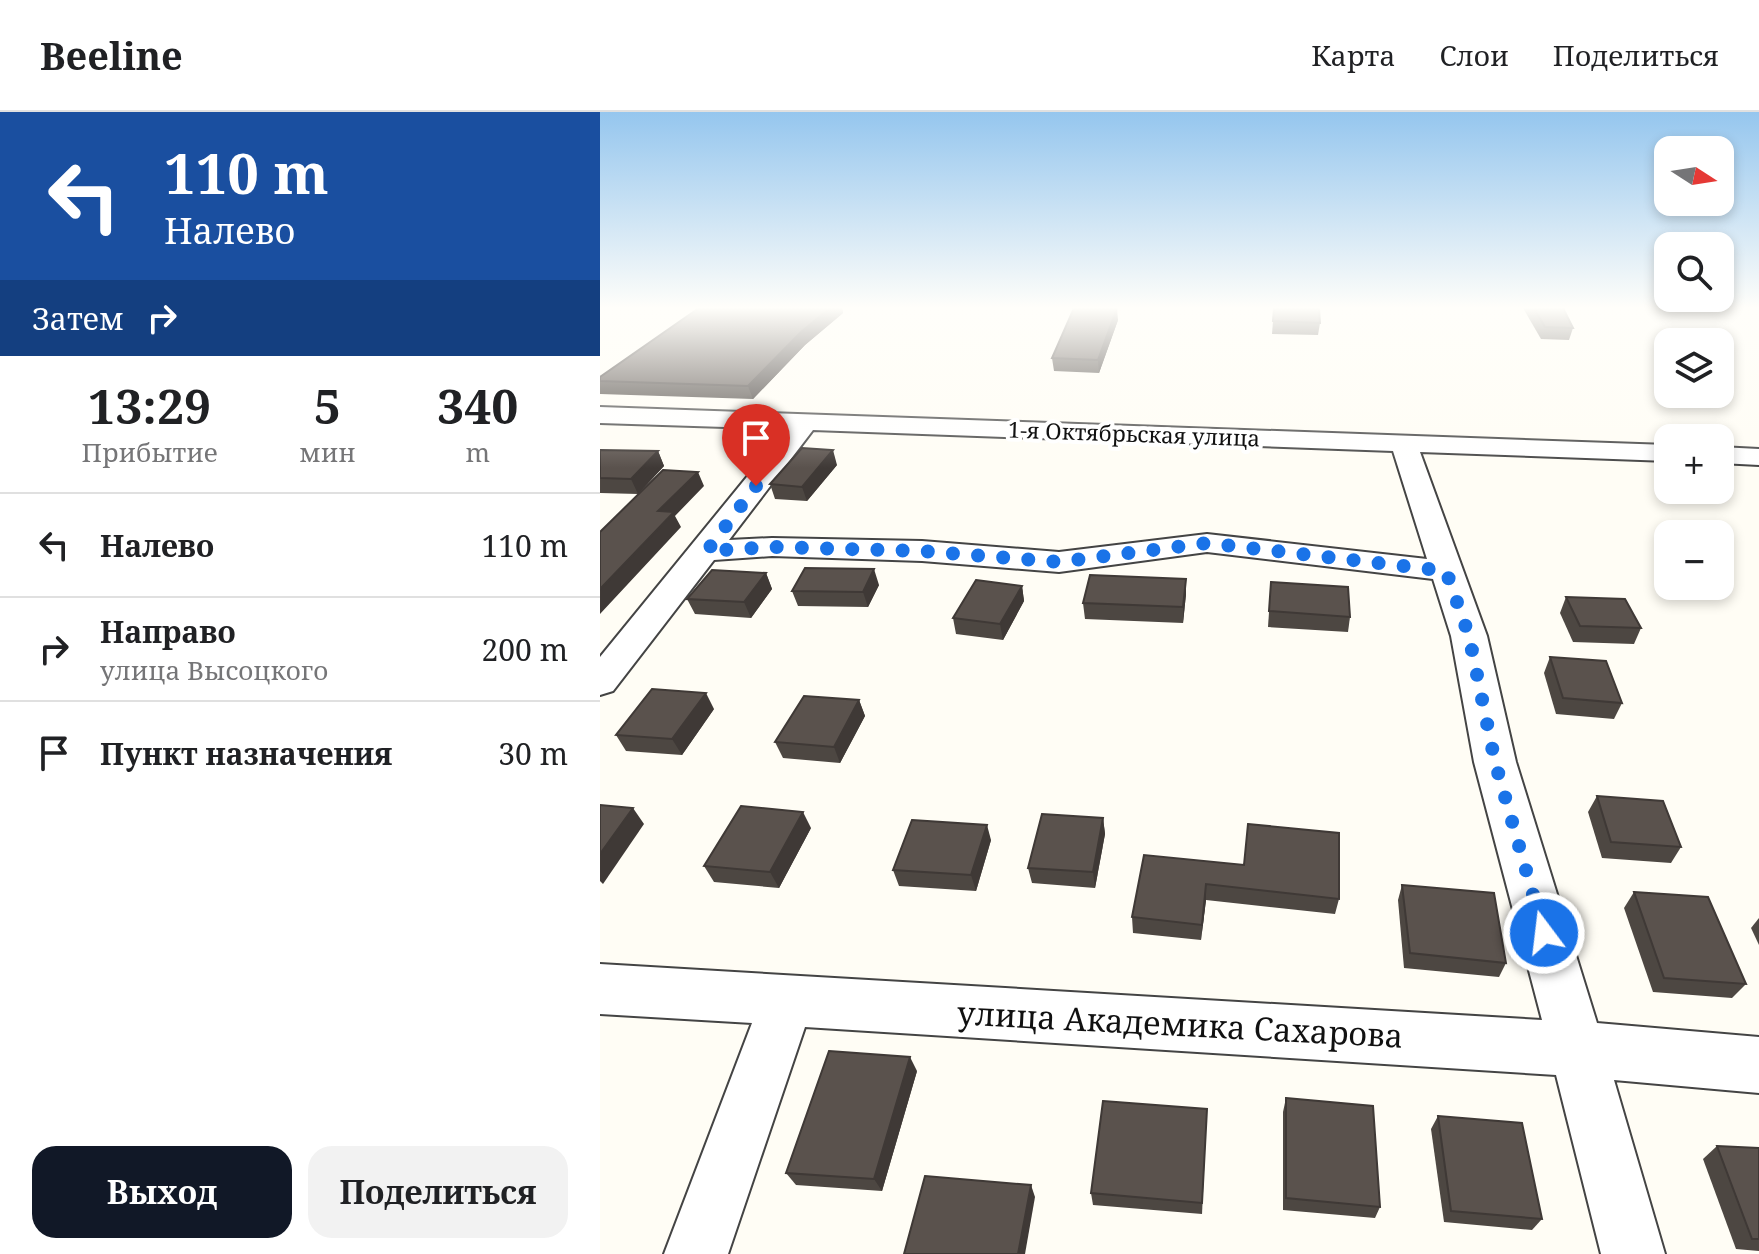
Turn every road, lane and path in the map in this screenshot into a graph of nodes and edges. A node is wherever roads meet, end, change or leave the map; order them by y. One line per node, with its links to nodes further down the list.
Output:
1 (600, 415): 2 (street, 1-я Октябрьская улица)
2 (806, 422): 3 (street, 1-я Октябрьская улица); 7 (street)
3 (1404, 444): 4 (street, 1-я Октябрьская улица); 8 (street)
4 (1654, 453)
5 (1734, 456): 6 (street)
6 (1759, 457)
7 (707, 551): 8 (street); 9 (street)
8 (1446, 571): 12 (street)
9 (600, 682)
10 (600, 989): 11 (street, улица Академика Сахарова)
11 (787, 1001): 12 (street, улица Академика Сахарова); 14 (street)
12 (1575, 1049): 13 (street, улица Академика Сахарова); 15 (street)
13 (1759, 1065)
14 (696, 1254)
15 (1633, 1254)

